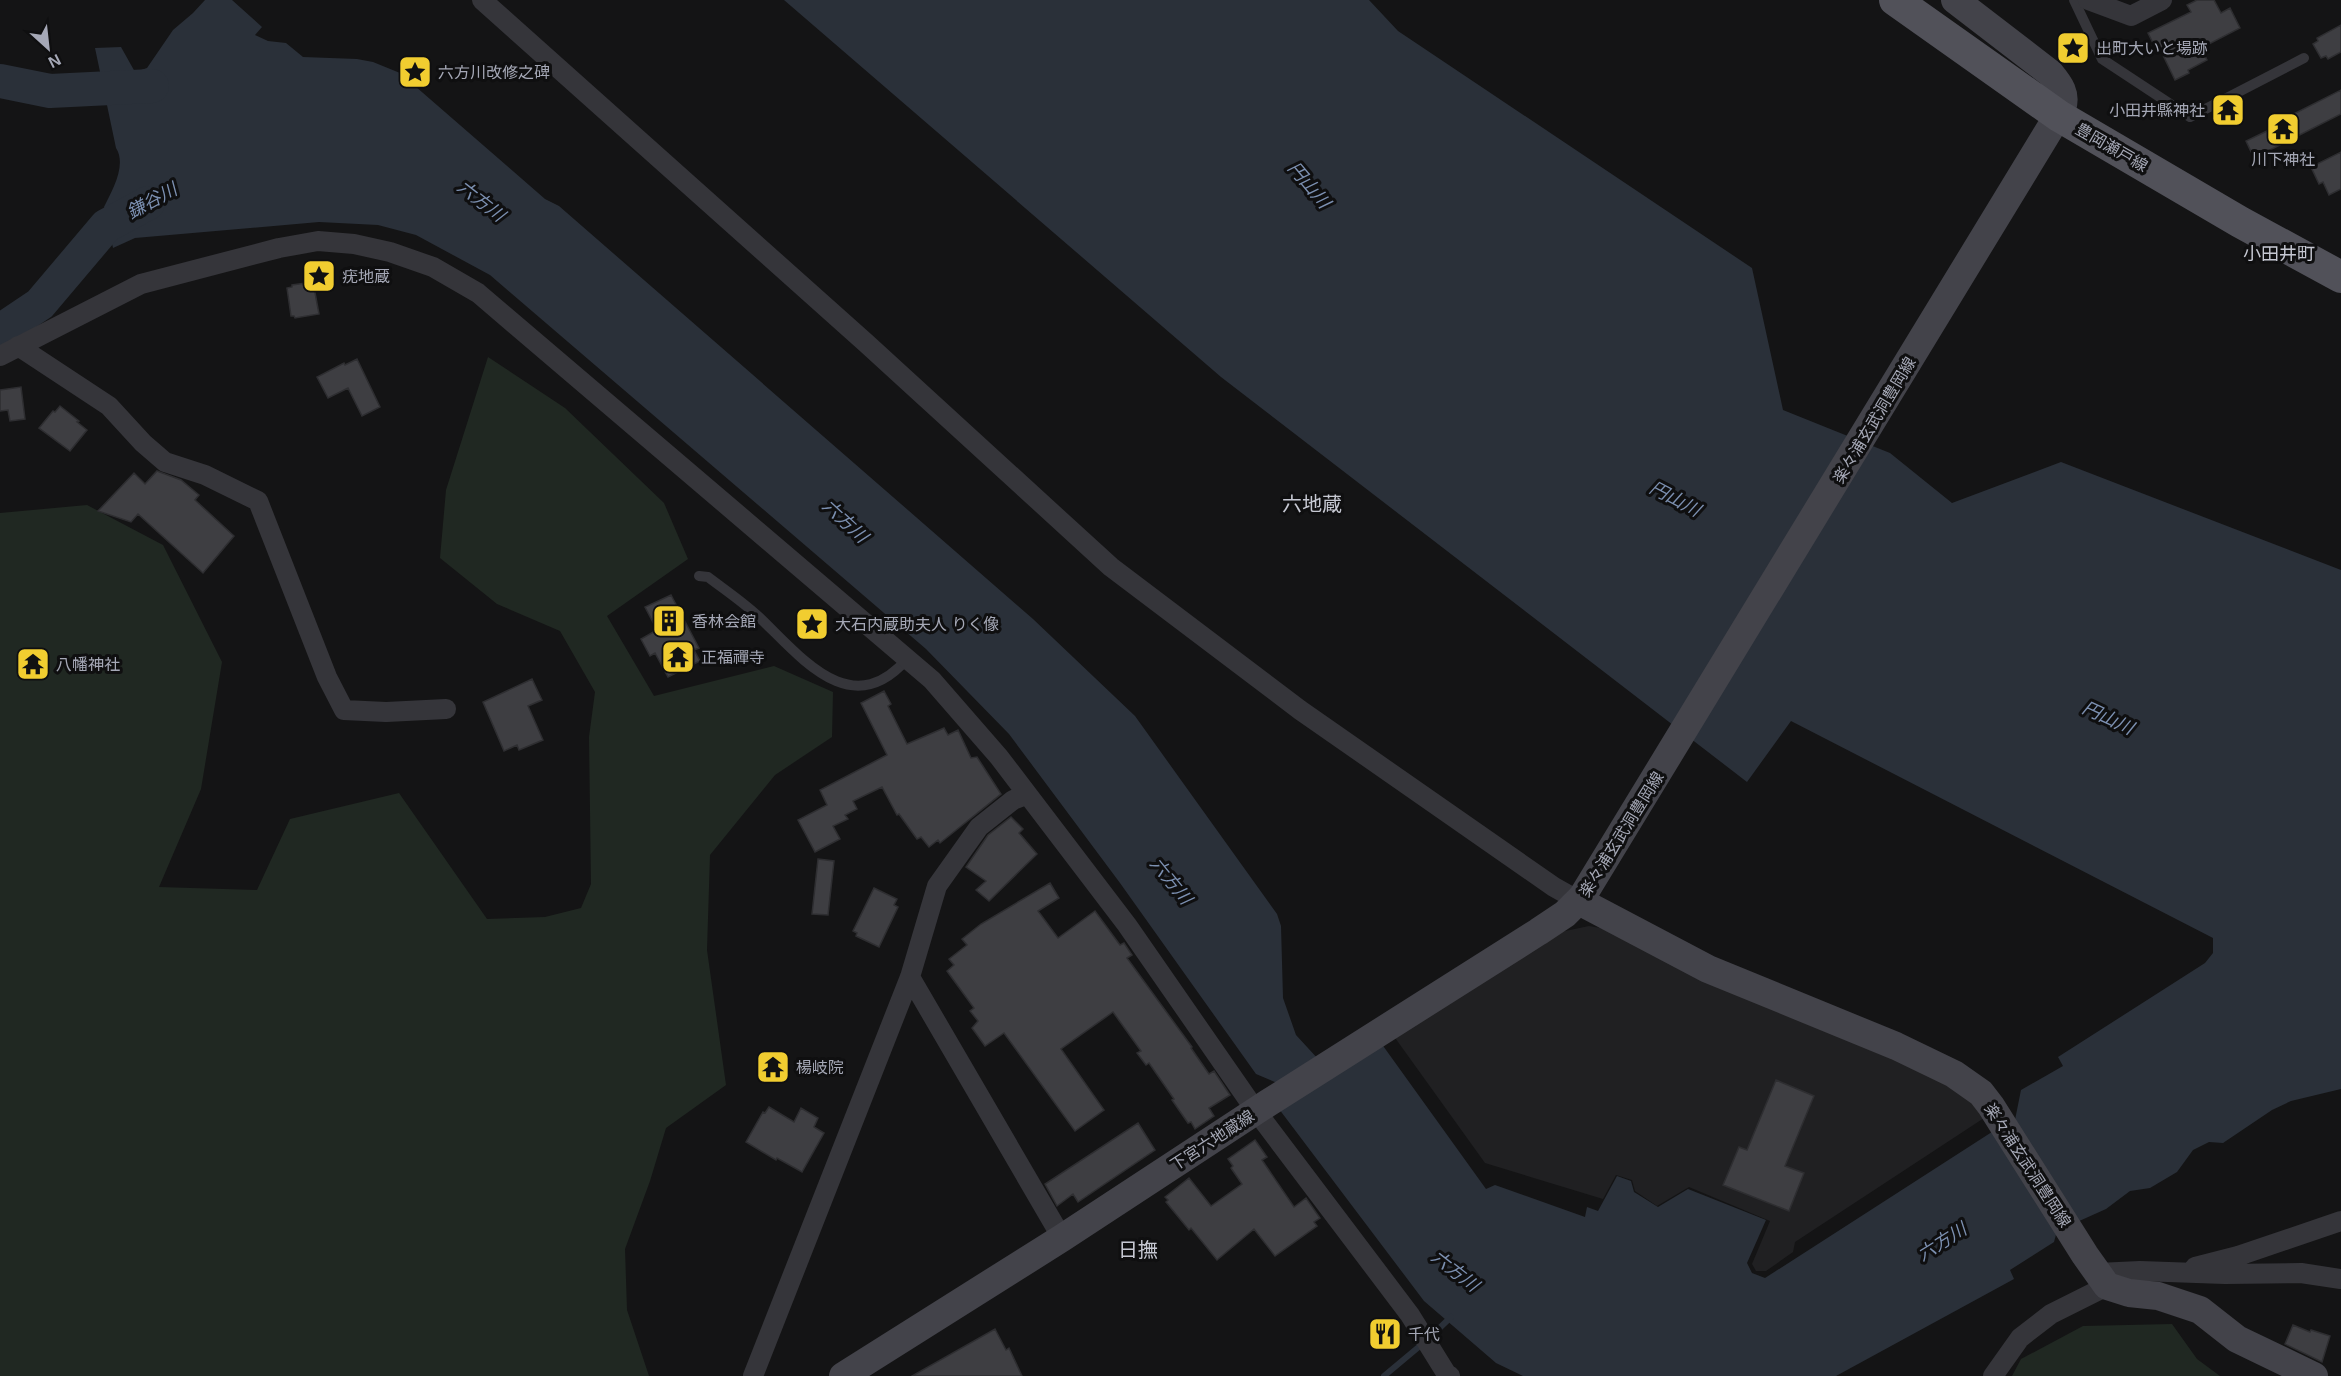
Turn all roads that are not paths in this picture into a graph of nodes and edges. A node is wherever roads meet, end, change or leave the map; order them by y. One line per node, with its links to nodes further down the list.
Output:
1 (482, 0): 16 (street)
2 (1895, 0): 8 (main road, 豊岡瀬戸線)
3 (1955, 0): 8 (main road)
4 (2074, 0): 7 (lane)
5 (2088, 0): 6 (street)
6 (2162, 0)
7 (2304, 58)
8 (2053, 126): 9 (main road, 豊岡瀬戸線); 16 (main road, 楽々浦玄武洞豊岡線)
9 (2341, 277)
10 (18, 346): 11 (street); 13 (street); 14 (street)
11 (0, 356)
12 (699, 576): 13 (lane)
13 (907, 659): 15 (street)
14 (446, 709)
15 (1026, 795): 17 (street); 18 (street)
16 (1585, 892): 18 (main road, 下宮六地蔵線); 23 (main road, 楽々浦玄武洞豊岡線)
17 (910, 977): 20 (street); 24 (street)
18 (1262, 1107): 20 (main road, 下宮六地蔵線); 26 (street)
19 (2341, 1221): 21 (street)
20 (1062, 1239): 25 (main road, 下宮六地蔵線)
21 (2172, 1273): 22 (street); 23 (street)
22 (2341, 1279)
23 (2102, 1280): 27 (street); 28 (main road)
24 (753, 1376)
25 (843, 1376)
26 (1450, 1376)
27 (1993, 1376)
28 (2314, 1376)

